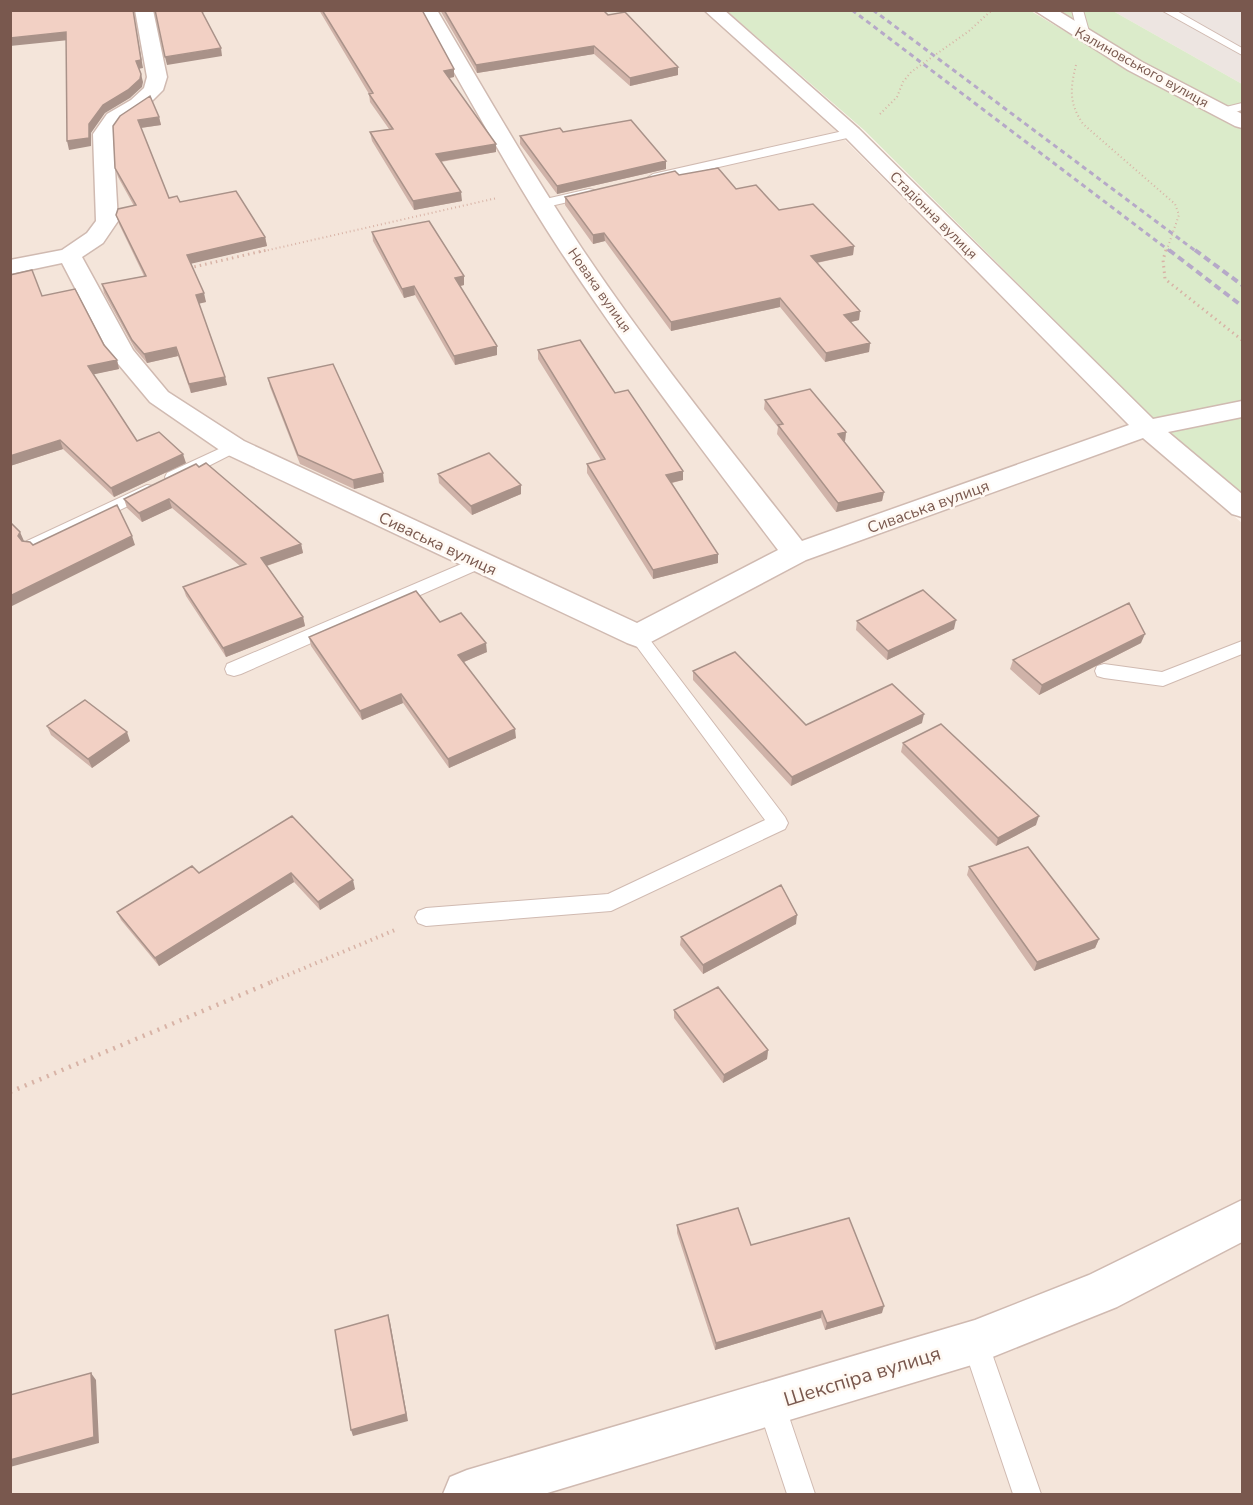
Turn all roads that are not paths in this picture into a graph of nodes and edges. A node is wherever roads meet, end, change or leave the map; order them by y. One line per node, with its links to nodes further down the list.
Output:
1 (144, 10): 16 (street)
2 (428, 10): 15 (street, Новака вулиця)
3 (714, 10): 12 (street, Стадіонна вулиця)
4 (1043, 10): 7 (street, Калиновського вулиця)
5 (1077, 10): 7 (lane)
6 (1166, 10): 8 (lane)
7 (1084, 35): 10 (street, Калиновського вулиця)
8 (1242, 52)
9 (1242, 106): 10 (lane)
10 (1222, 112): 11 (street, Калиновського вулиця)
11 (1242, 122)
12 (852, 133): 13 (lane); 19 (street, Стадіонна вулиця)
13 (645, 180)
14 (599, 190): 15 (lane)
15 (538, 196): 23 (street, Новака вулиця)
16 (69, 255): 17 (street); 20 (street, Сиваська вулиця)
17 (10, 267)
18 (1242, 409): 19 (street, Сиваська вулиця)
19 (1147, 428): 21 (street, Стадіонна вулиця); 23 (street, Сиваська вулиця)
20 (234, 447): 22 (lane); 24 (street, Сиваська вулиця)
21 (1242, 508)
22 (33, 545)
23 (796, 553): 25 (street, Сиваська вулиця)
24 (480, 562): 25 (street, Сиваська вулиця); 27 (lane)
25 (638, 636): 29 (lane)
26 (1242, 647): 28 (lane)
27 (234, 669)
28 (1104, 671)
29 (426, 917)
30 (1242, 1220): 31 (street, Шекспіра вулиця)
31 (975, 1342): 32 (street, Шекспіра вулиця); 35 (lane)
32 (771, 1403): 33 (street, Шекспіра вулиця); 34 (lane)
33 (467, 1494)
34 (801, 1494)
35 (1027, 1494)

